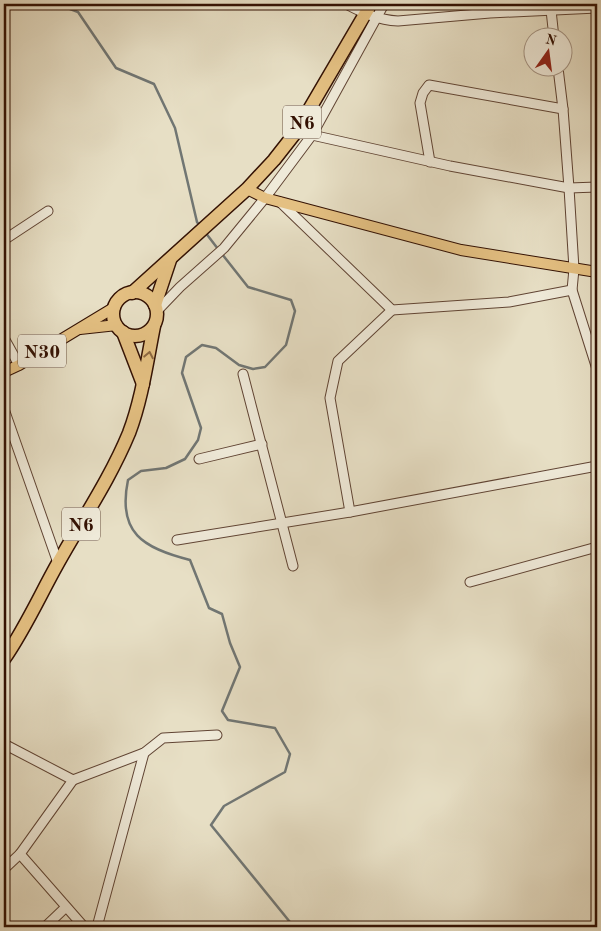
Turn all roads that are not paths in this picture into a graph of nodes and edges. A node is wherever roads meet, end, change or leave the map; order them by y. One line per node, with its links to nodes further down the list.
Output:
1 (346, 4): 5 (street)
2 (384, 4): 5 (street)
3 (597, 8): 4 (street)
4 (551, 10): 5 (street); 6 (street)
5 (371, 12): 9 (street); 13 (highway, N6)
6 (553, 28)
7 (559, 78): 8 (street)
8 (563, 108): 10 (street); 12 (street)
9 (312, 135): 10 (street); 14 (street)
10 (430, 162): 12 (street)
11 (597, 187): 12 (street)
12 (569, 188): 19 (street)
13 (247, 189): 14 (main road); 18 (highway, N6)
14 (265, 198): 15 (main road); 24 (street)
15 (280, 202): 19 (main road); 25 (street)
16 (48, 211): 17 (street)
17 (4, 240)
18 (170, 258): 22 (highway, N6); 24 (highway, N6)
19 (574, 269): 20 (main road); 21 (street)
20 (597, 272)
21 (572, 290): 25 (street); 31 (street)
22 (132, 293): 23 (highway, N6); 24 (highway)
23 (115, 307): 27 (main road, N30); 28 (highway)
24 (156, 308): 26 (highway, N6)
25 (392, 310): 39 (street)
26 (154, 326): 28 (highway); 34 (highway, N6, one-way to 26)
27 (79, 329): 28 (main road, N30); 30 (main road, N30)
28 (120, 329): 34 (highway)
29 (4, 338): 30 (street)
30 (19, 365): 32 (main road, N30)
31 (597, 369)
32 (4, 372)
33 (244, 374): 36 (street)
34 (143, 384): 43 (highway, N6)
35 (4, 409): 43 (street)
36 (262, 444): 37 (street); 40 (street)
37 (199, 459)
38 (597, 466): 39 (street)
39 (350, 512): 40 (street)
40 (282, 522): 41 (street); 44 (street)
41 (177, 540)
42 (597, 547): 45 (street)
43 (58, 563): 46 (highway, N6)
44 (293, 566)
45 (470, 582)
46 (4, 659)
47 (217, 735): 49 (street)
48 (4, 744): 50 (street)
49 (144, 753): 50 (street); 56 (street)
50 (73, 780): 51 (street)
51 (20, 854): 52 (street); 53 (street)
52 (4, 869)
53 (66, 907): 54 (street); 55 (street)
54 (45, 927)
55 (84, 927)
56 (97, 927)

